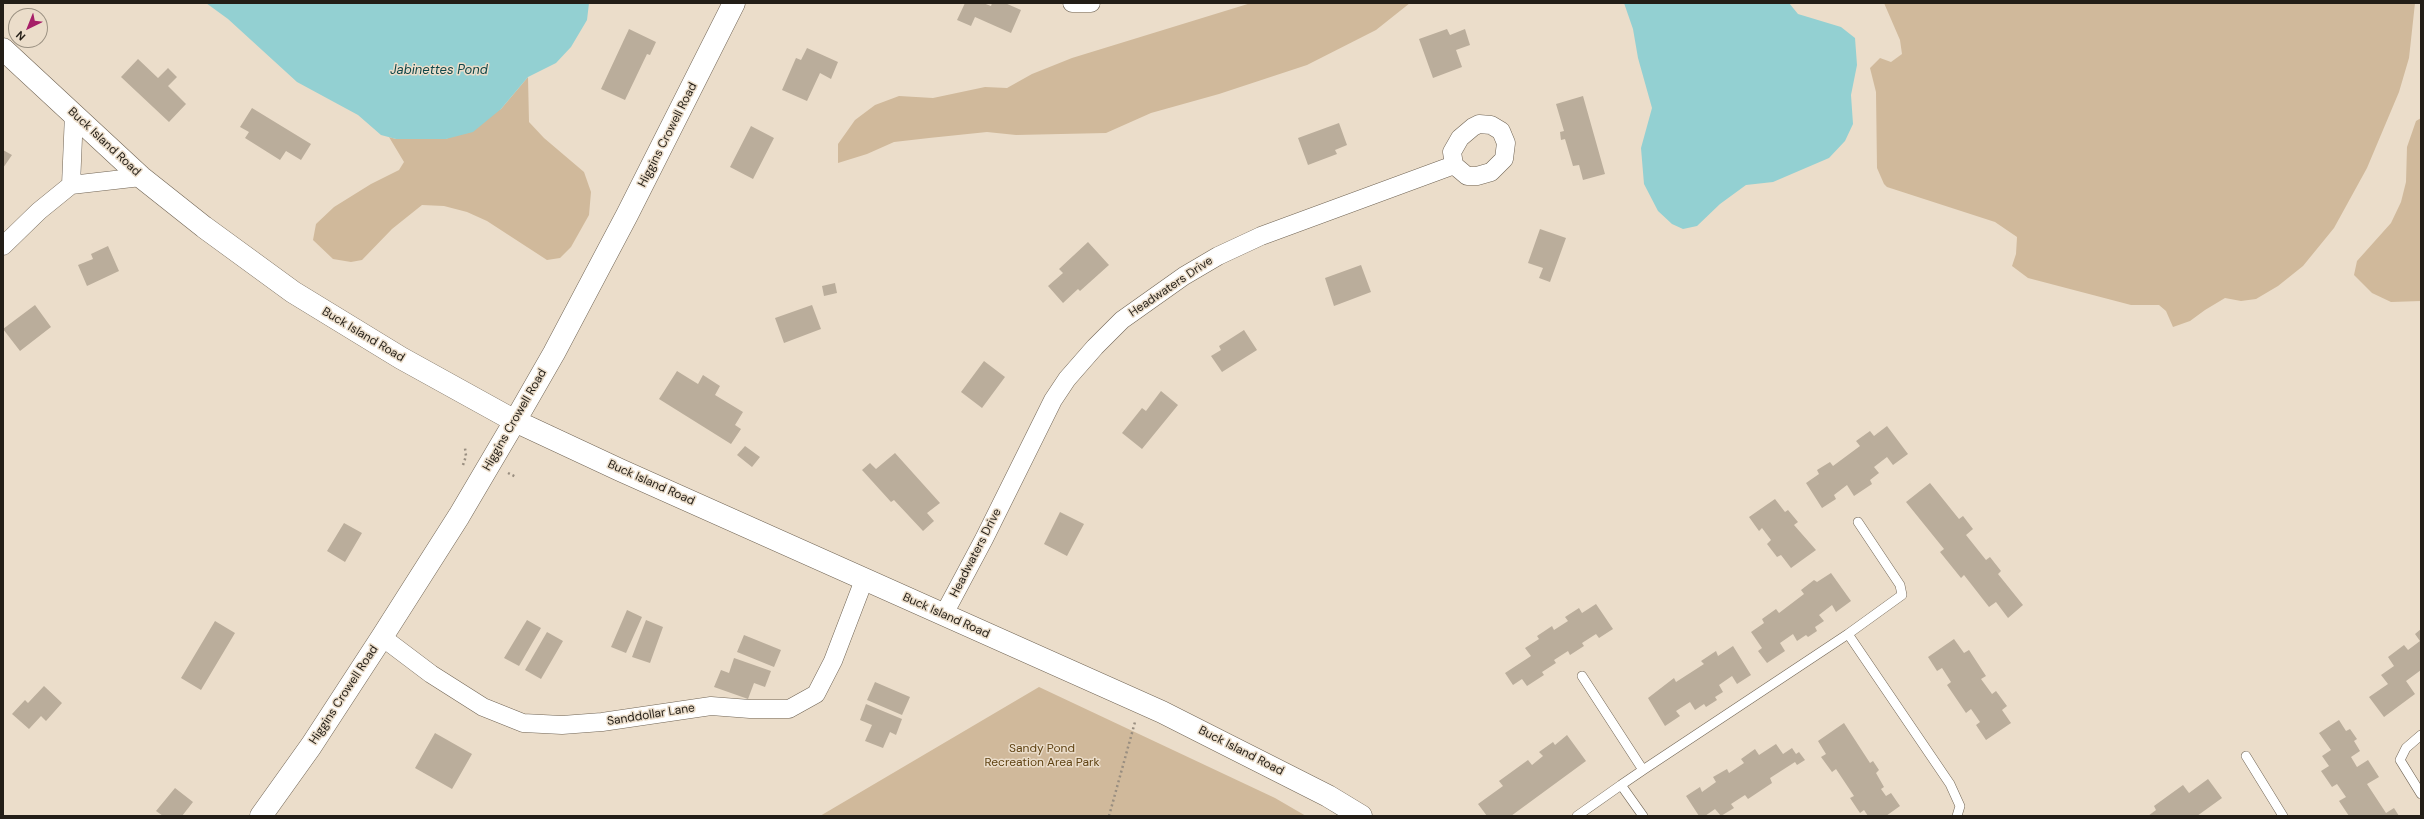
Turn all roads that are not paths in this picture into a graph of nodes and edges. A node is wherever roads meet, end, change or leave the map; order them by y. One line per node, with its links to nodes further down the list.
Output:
1 (734, 3): 10 (main road, Higgins Crowell Road)
2 (1072, 3): 3 (street)
3 (1091, 3)
4 (3, 49): 5 (main road, Buck Island Road)
5 (74, 114): 7 (main road, Buck Island Road); 8 (street)
6 (1454, 165): 13 (street, Headwaters Drive)
7 (141, 177): 8 (street); 10 (main road, Buck Island Road)
8 (71, 185): 9 (street)
9 (3, 246)
10 (515, 421): 12 (main road, Buck Island Road); 15 (main road, Higgins Crowell Road)
11 (1858, 522): 14 (lane)
12 (864, 580): 13 (main road, Buck Island Road); 15 (street, Sanddollar Lane)
13 (944, 614): 23 (main road, Buck Island Road)
14 (1848, 634): 19 (lane); 26 (lane)
15 (382, 637): 22 (main road, Higgins Crowell Road)
16 (1582, 676): 19 (lane)
17 (2421, 735): 21 (lane)
18 (2246, 756): 27 (lane)
19 (1643, 770): 20 (lane)
20 (1621, 784): 24 (lane); 25 (lane)
21 (2421, 794)
22 (261, 816)
23 (1361, 816)
24 (1577, 816)
25 (1643, 816)
26 (1957, 816)
27 (2284, 816)

